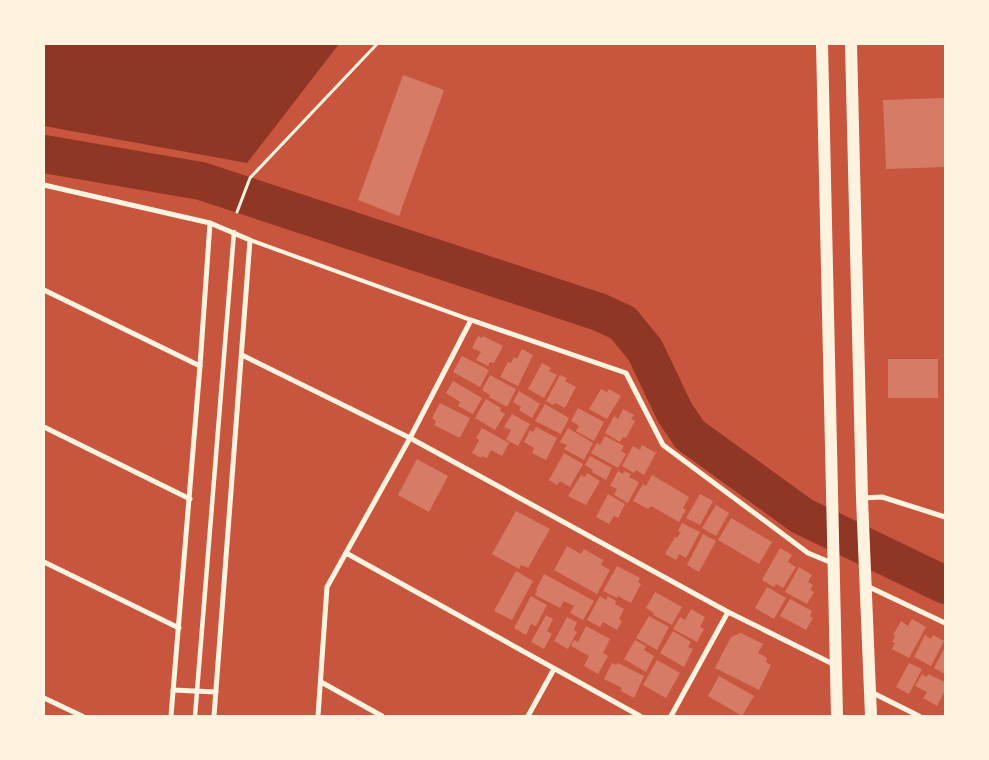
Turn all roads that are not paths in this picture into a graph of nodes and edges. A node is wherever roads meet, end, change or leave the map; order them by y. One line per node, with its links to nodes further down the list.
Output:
1 (822, 44): 18 (main road)
2 (851, 44): 13 (main road)
3 (44, 185): 4 (street)
4 (210, 223): 5 (street); 10 (street)
5 (234, 232): 6 (street); 27 (street)
6 (250, 240): 8 (lane); 9 (street)
7 (44, 290): 10 (street)
8 (471, 320): 12 (street); 18 (street)
9 (242, 355): 12 (street); 28 (street)
10 (200, 366): 14 (street)
11 (44, 428): 14 (street)
12 (410, 438): 16 (street); 20 (street)
13 (862, 498): 15 (street); 19 (main road)
14 (190, 499): 22 (street)
15 (945, 517)
16 (346, 553): 24 (street); 25 (street)
17 (44, 562): 22 (street)
18 (833, 564): 23 (main road)
19 (866, 586): 21 (street); 29 (main road)
20 (728, 612): 23 (street); 39 (street)
21 (945, 623)
22 (179, 628): 26 (street)
23 (836, 666): 40 (main road)
24 (554, 669): 37 (street); 38 (street)
25 (321, 682): 35 (street); 36 (street)
26 (173, 690): 27 (street); 32 (street)
27 (198, 692): 28 (street); 33 (street)
28 (216, 692): 34 (street)
29 (871, 692): 41 (main road); 42 (street)
30 (44, 698): 31 (street)
31 (82, 716)
32 (171, 716)
33 (195, 716)
34 (214, 716)
35 (318, 716)
36 (382, 716)
37 (528, 716)
38 (640, 716)
39 (671, 716)
40 (837, 716)
41 (871, 716)
42 (919, 716)

